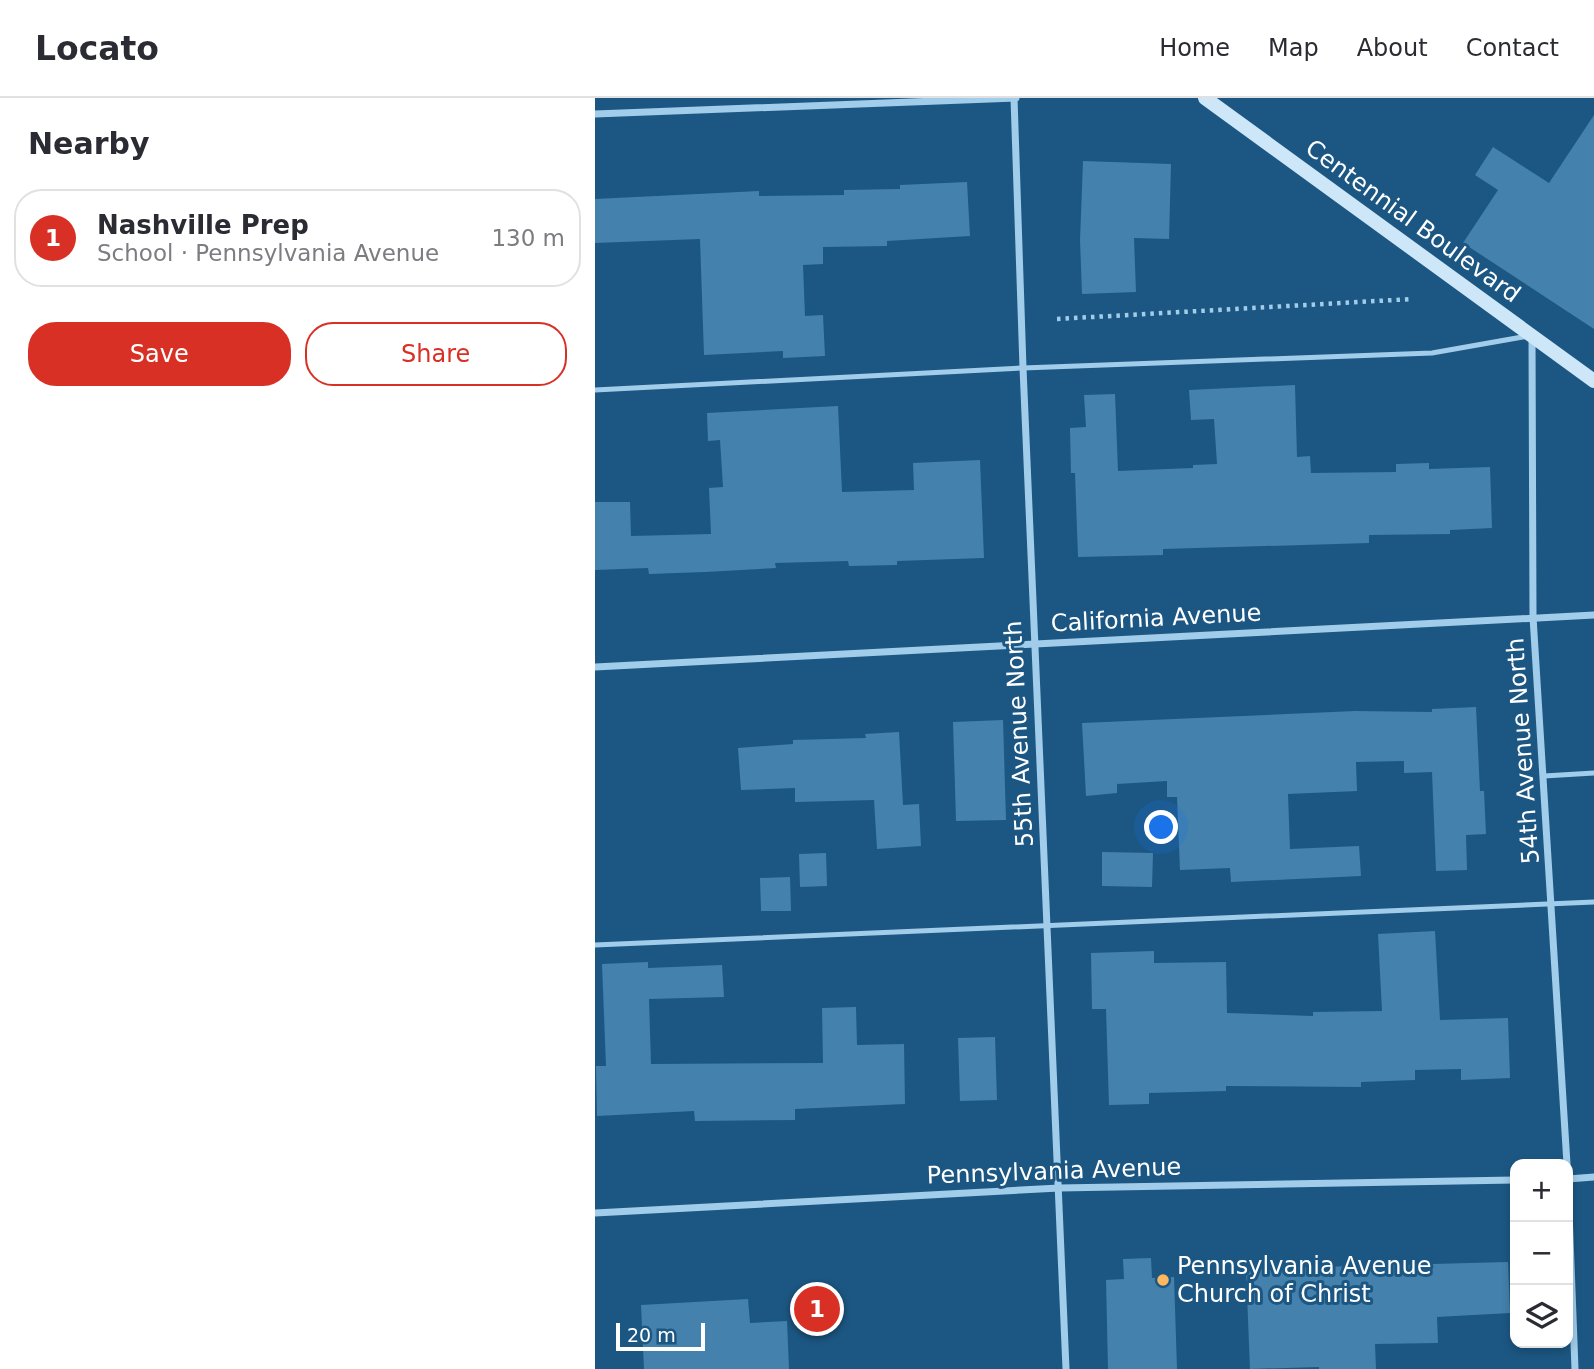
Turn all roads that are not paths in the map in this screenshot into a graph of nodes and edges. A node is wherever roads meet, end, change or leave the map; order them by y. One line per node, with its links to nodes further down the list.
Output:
1 (1015, 98): 3 (street); 5 (street, 55th Avenue North)
2 (1205, 98): 4 (main road, Centennial Boulevard)
3 (595, 114)
4 (1532, 335): 5 (lane); 6 (main road, Centennial Boulevard); 9 (street, 54th Avenue North)
5 (1023, 368): 7 (lane); 10 (street, 55th Avenue North)
6 (1594, 381)
7 (595, 390)
8 (1594, 615): 9 (street, California Avenue)
9 (1533, 617): 10 (street, California Avenue); 13 (street, 54th Avenue North)
10 (1035, 644): 11 (street, California Avenue); 16 (street, 55th Avenue North)
11 (595, 667)
12 (1594, 773): 13 (lane)
13 (1544, 776): 15 (street, 54th Avenue North)
14 (1594, 902): 15 (lane)
15 (1552, 904): 16 (lane); 18 (street, 54th Avenue North)
16 (1047, 925): 17 (lane); 22 (street, 55th Avenue North)
17 (595, 944)
18 (1567, 1159)
19 (1594, 1177): 20 (street)
20 (1573, 1178)
21 (1510, 1180): 22 (street, Pennsylvania Avenue)
22 (1059, 1188): 23 (street, Pennsylvania Avenue); 25 (street, 55th Avenue North)
23 (595, 1213)
24 (1569, 1222): 26 (street)
25 (1066, 1369)
26 (1575, 1369)

